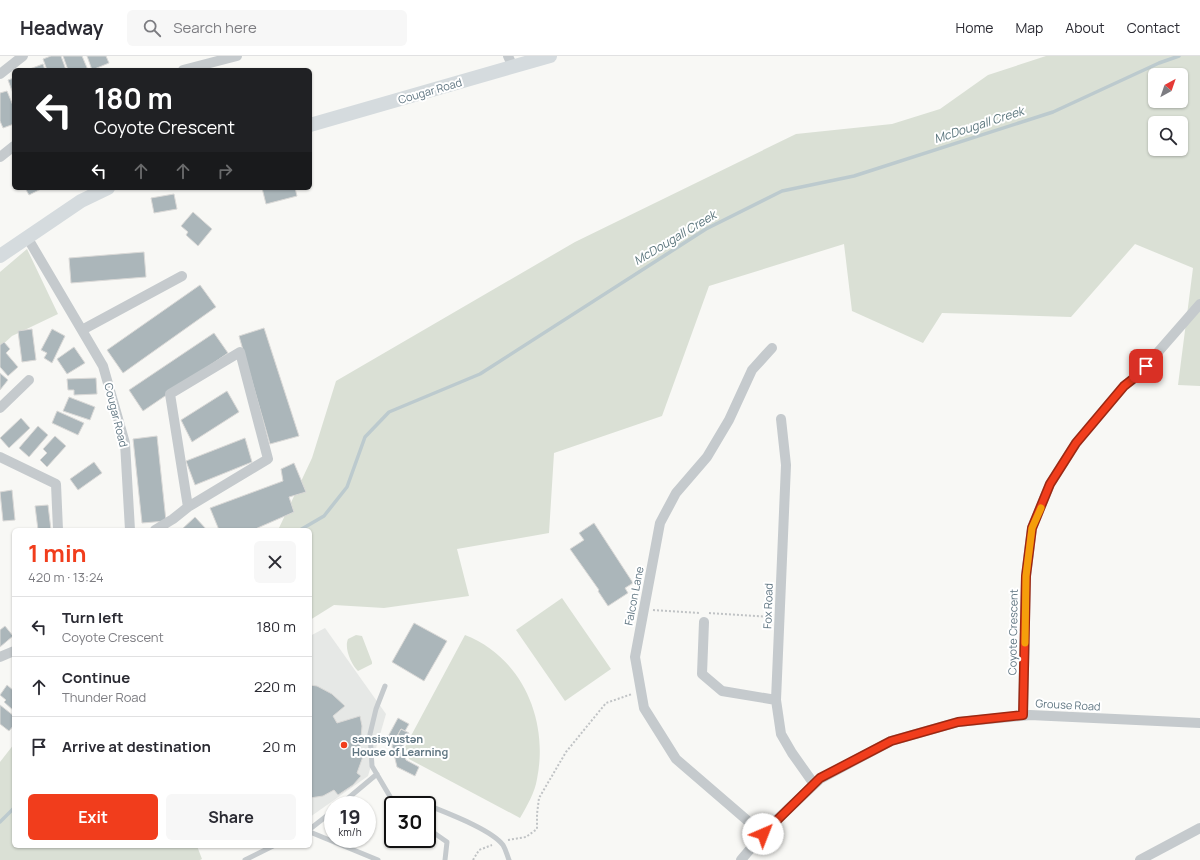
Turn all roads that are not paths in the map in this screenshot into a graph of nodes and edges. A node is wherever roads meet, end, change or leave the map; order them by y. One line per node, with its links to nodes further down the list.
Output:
1 (23, 56): 6 (street)
2 (237, 56): 5 (street)
3 (550, 56): 4 (street, Cougar Road)
4 (511, 61): 7 (street, Cougar Road)
5 (191, 68)
6 (0, 74)
7 (312, 124)
8 (12, 148): 9 (street)
9 (0, 157)
10 (104, 190): 11 (street)
11 (27, 237): 12 (street); 15 (street, Cougar Road)
12 (0, 256)
13 (182, 276): 15 (street)
14 (1200, 304): 30 (street, Coyote Crescent)
15 (82, 330): 23 (street, Cougar Road)
16 (772, 348): 42 (street, Falcon Lane)
17 (29, 380): 18 (street)
18 (0, 408)
19 (782, 419): 29 (street, Fox Road)
20 (0, 457): 22 (street)
21 (188, 507): 21 (street); 24 (street)
22 (58, 528)
23 (130, 528)
24 (158, 528)
25 (704, 616): 29 (street)
26 (12, 652): 27 (street)
27 (0, 657)
28 (385, 686): 32 (lane)
29 (776, 700): 33 (street, Fox Road)
30 (1023, 715): 31 (street, Grouse Road); 33 (street, Grouse Road)
31 (1200, 723)
32 (377, 774): 34 (lane); 35 (lane)
33 (814, 784): 42 (street, Grouse Road)
34 (351, 796)
35 (390, 796)
36 (436, 809): 47 (lane)
37 (324, 818): 38 (lane)
38 (312, 828)
39 (1200, 828): 49 (street)
40 (312, 831): 45 (lane)
41 (436, 834): 46 (lane)
42 (763, 834): 48 (street, Grouse Road)
43 (269, 848): 44 (lane)
44 (245, 860)
45 (378, 860)
46 (445, 860)
47 (508, 860)
48 (741, 860)
49 (1140, 860)

